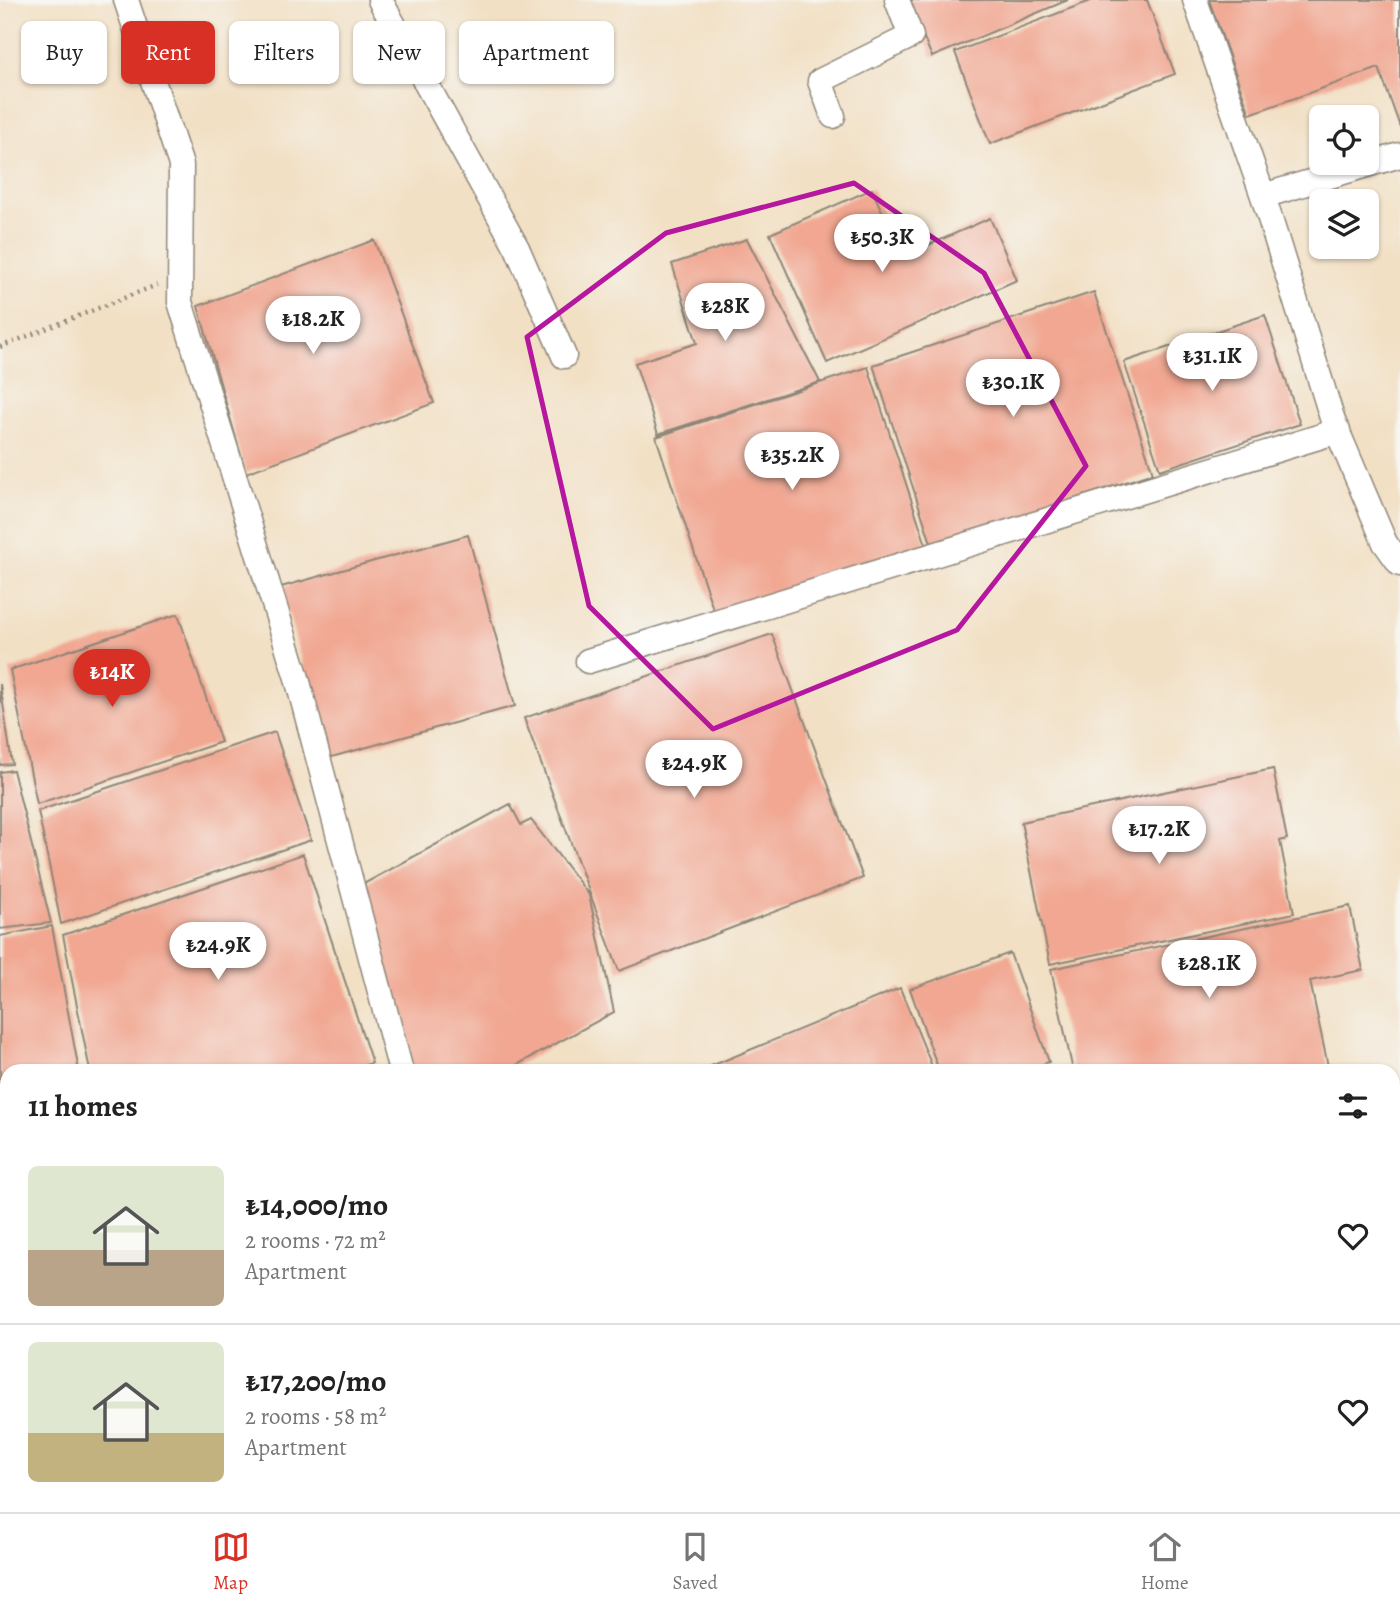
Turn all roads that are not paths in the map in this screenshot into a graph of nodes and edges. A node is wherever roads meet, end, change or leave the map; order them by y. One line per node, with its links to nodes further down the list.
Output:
1 (126, 0): 12 (street)
2 (380, 0): 8 (street)
3 (897, 0): 5 (street)
4 (1195, 0): 7 (street)
5 (833, 116)
6 (1400, 155): 7 (street)
7 (1263, 196): 9 (street)
8 (564, 356)
9 (1338, 431): 10 (street); 11 (street)
10 (1400, 564)
11 (588, 661)
12 (399, 1064)

